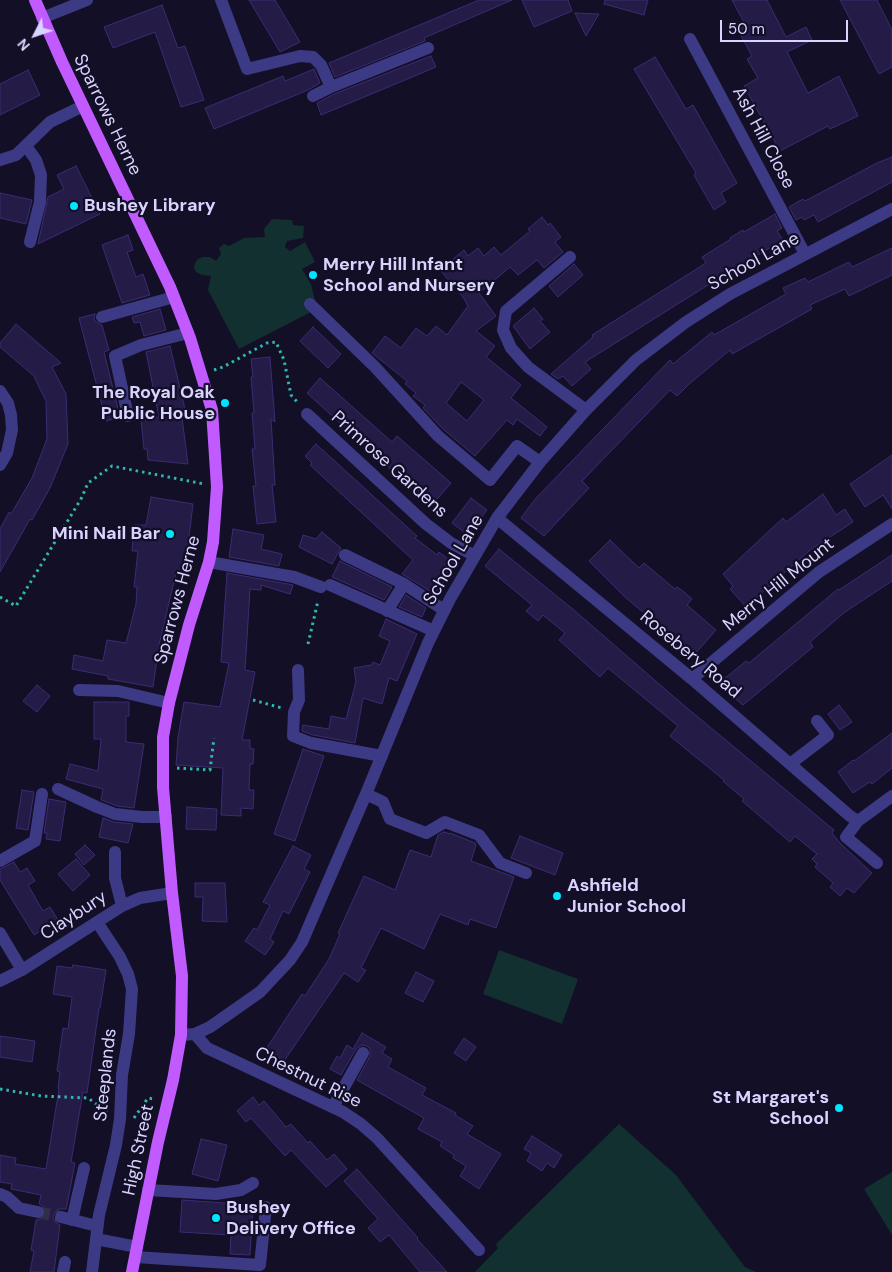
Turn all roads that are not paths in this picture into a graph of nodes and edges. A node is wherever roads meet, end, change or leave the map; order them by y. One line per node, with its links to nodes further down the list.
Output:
1 (35, 0): 4 (main road, Sparrows Herne)
2 (87, 0): 4 (street)
3 (221, 0): 7 (street)
4 (42, 18): 9 (main road, Sparrows Herne)
5 (690, 39): 14 (street, Ash Hill Close)
6 (428, 48): 7 (street)
7 (333, 86): 8 (street)
8 (313, 96)
9 (83, 106): 10 (street); 16 (main road, Sparrows Herne)
10 (26, 146): 11 (street); 13 (street)
11 (0, 160)
12 (892, 209): 14 (street, School Lane)
13 (30, 242)
14 (805, 254): 21 (street, School Lane)
15 (570, 256): 21 (street)
16 (174, 297): 18 (street); 19 (main road, Sparrows Herne)
17 (310, 304): 24 (street)
18 (102, 317)
19 (188, 333): 23 (street); 30 (main road, Sparrows Herne)
20 (0, 391): 25 (street)
21 (586, 410): 24 (street, School Lane)
22 (307, 414): 29 (street, Primrose Gardens)
23 (128, 416)
24 (540, 462): 26 (street, School Lane)
25 (0, 464)
26 (497, 518): 29 (street, School Lane); 36 (street, Rosebery Road)
27 (892, 524): 36 (street, Merry Hill Mount)
28 (345, 555): 31 (street)
29 (475, 556): 32 (street, School Lane)
30 (209, 562): 33 (street); 38 (main road, Sparrows Herne)
31 (404, 584): 32 (street); 33 (street)
32 (444, 610): 34 (street, School Lane)
33 (387, 611): 34 (street)
34 (434, 631): 40 (street, School Lane)
35 (298, 670): 40 (street)
36 (692, 679): 41 (street, Rosebery Road)
37 (79, 690): 38 (street)
38 (169, 703): 46 (main road, Sparrows Herne)
39 (817, 721): 41 (street)
40 (382, 756): 44 (street, School Lane)
41 (790, 764): 47 (street, Rosebery Road)
42 (58, 788): 46 (street)
43 (42, 794): 49 (street)
44 (366, 794): 51 (street); 58 (street, School Lane)
45 (892, 796): 47 (street)
46 (166, 817): 52 (main road, Sparrows Herne)
47 (858, 820): 50 (street)
48 (115, 852): 53 (street)
49 (0, 861)
50 (877, 863)
51 (526, 873)
52 (172, 892): 53 (street, Claybury); 59 (main road, Sparrows Herne)
53 (122, 906): 54 (street, Claybury)
54 (97, 922): 56 (street, Claybury); 68 (street, Steeplands)
55 (0, 933): 56 (street)
56 (22, 970): 57 (street, Claybury)
57 (0, 981)
58 (195, 1034): 59 (street, School Lane); 61 (street, Chestnut Rise)
59 (181, 1035): 64 (main road, High Street)
60 (363, 1053): 61 (street)
61 (332, 1107): 70 (street, Chestnut Rise)
62 (84, 1168): 68 (street)
63 (253, 1183): 64 (street)
64 (148, 1190): 71 (main road, High Street)
65 (0, 1194): 67 (street)
66 (266, 1206): 71 (street)
67 (38, 1212)
68 (97, 1226): 69 (street, Steeplands)
69 (96, 1239): 71 (street); 72 (street, Steeplands)
70 (479, 1250)
71 (136, 1252): 73 (main road, High Street)
72 (92, 1272)
73 (132, 1272)

